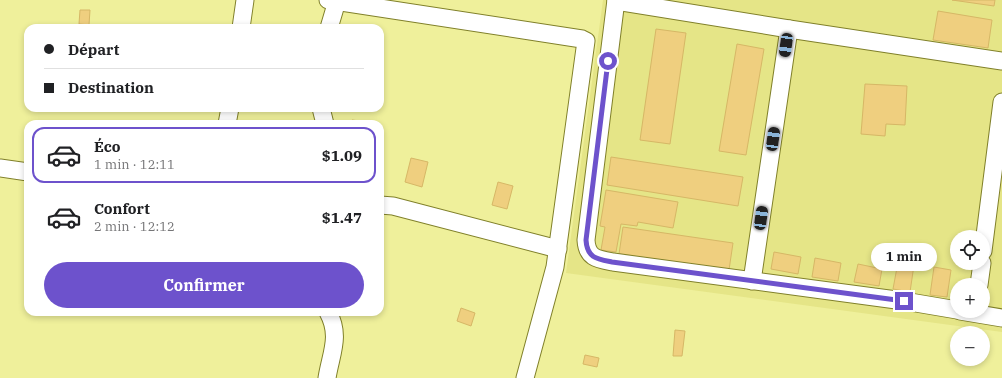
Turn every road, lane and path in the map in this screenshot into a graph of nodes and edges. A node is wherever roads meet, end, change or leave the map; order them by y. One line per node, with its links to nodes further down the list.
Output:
1 (245, 0): 4 (street)
2 (616, 0): 6 (street); 14 (street)
3 (332, 1): 5 (street); 13 (street)
4 (242, 24)
5 (329, 24)
6 (789, 29): 7 (street); 14 (street)
7 (1002, 62)
8 (1002, 102): 12 (street)
9 (0, 168): 10 (street)
10 (24, 171)
11 (384, 205): 13 (street)
12 (986, 230)
13 (558, 249): 20 (street)
14 (752, 281): 15 (street)
15 (950, 309)
16 (330, 316): 19 (street)
17 (990, 316): 18 (street)
18 (1002, 318)
19 (327, 378)
20 (524, 378)

